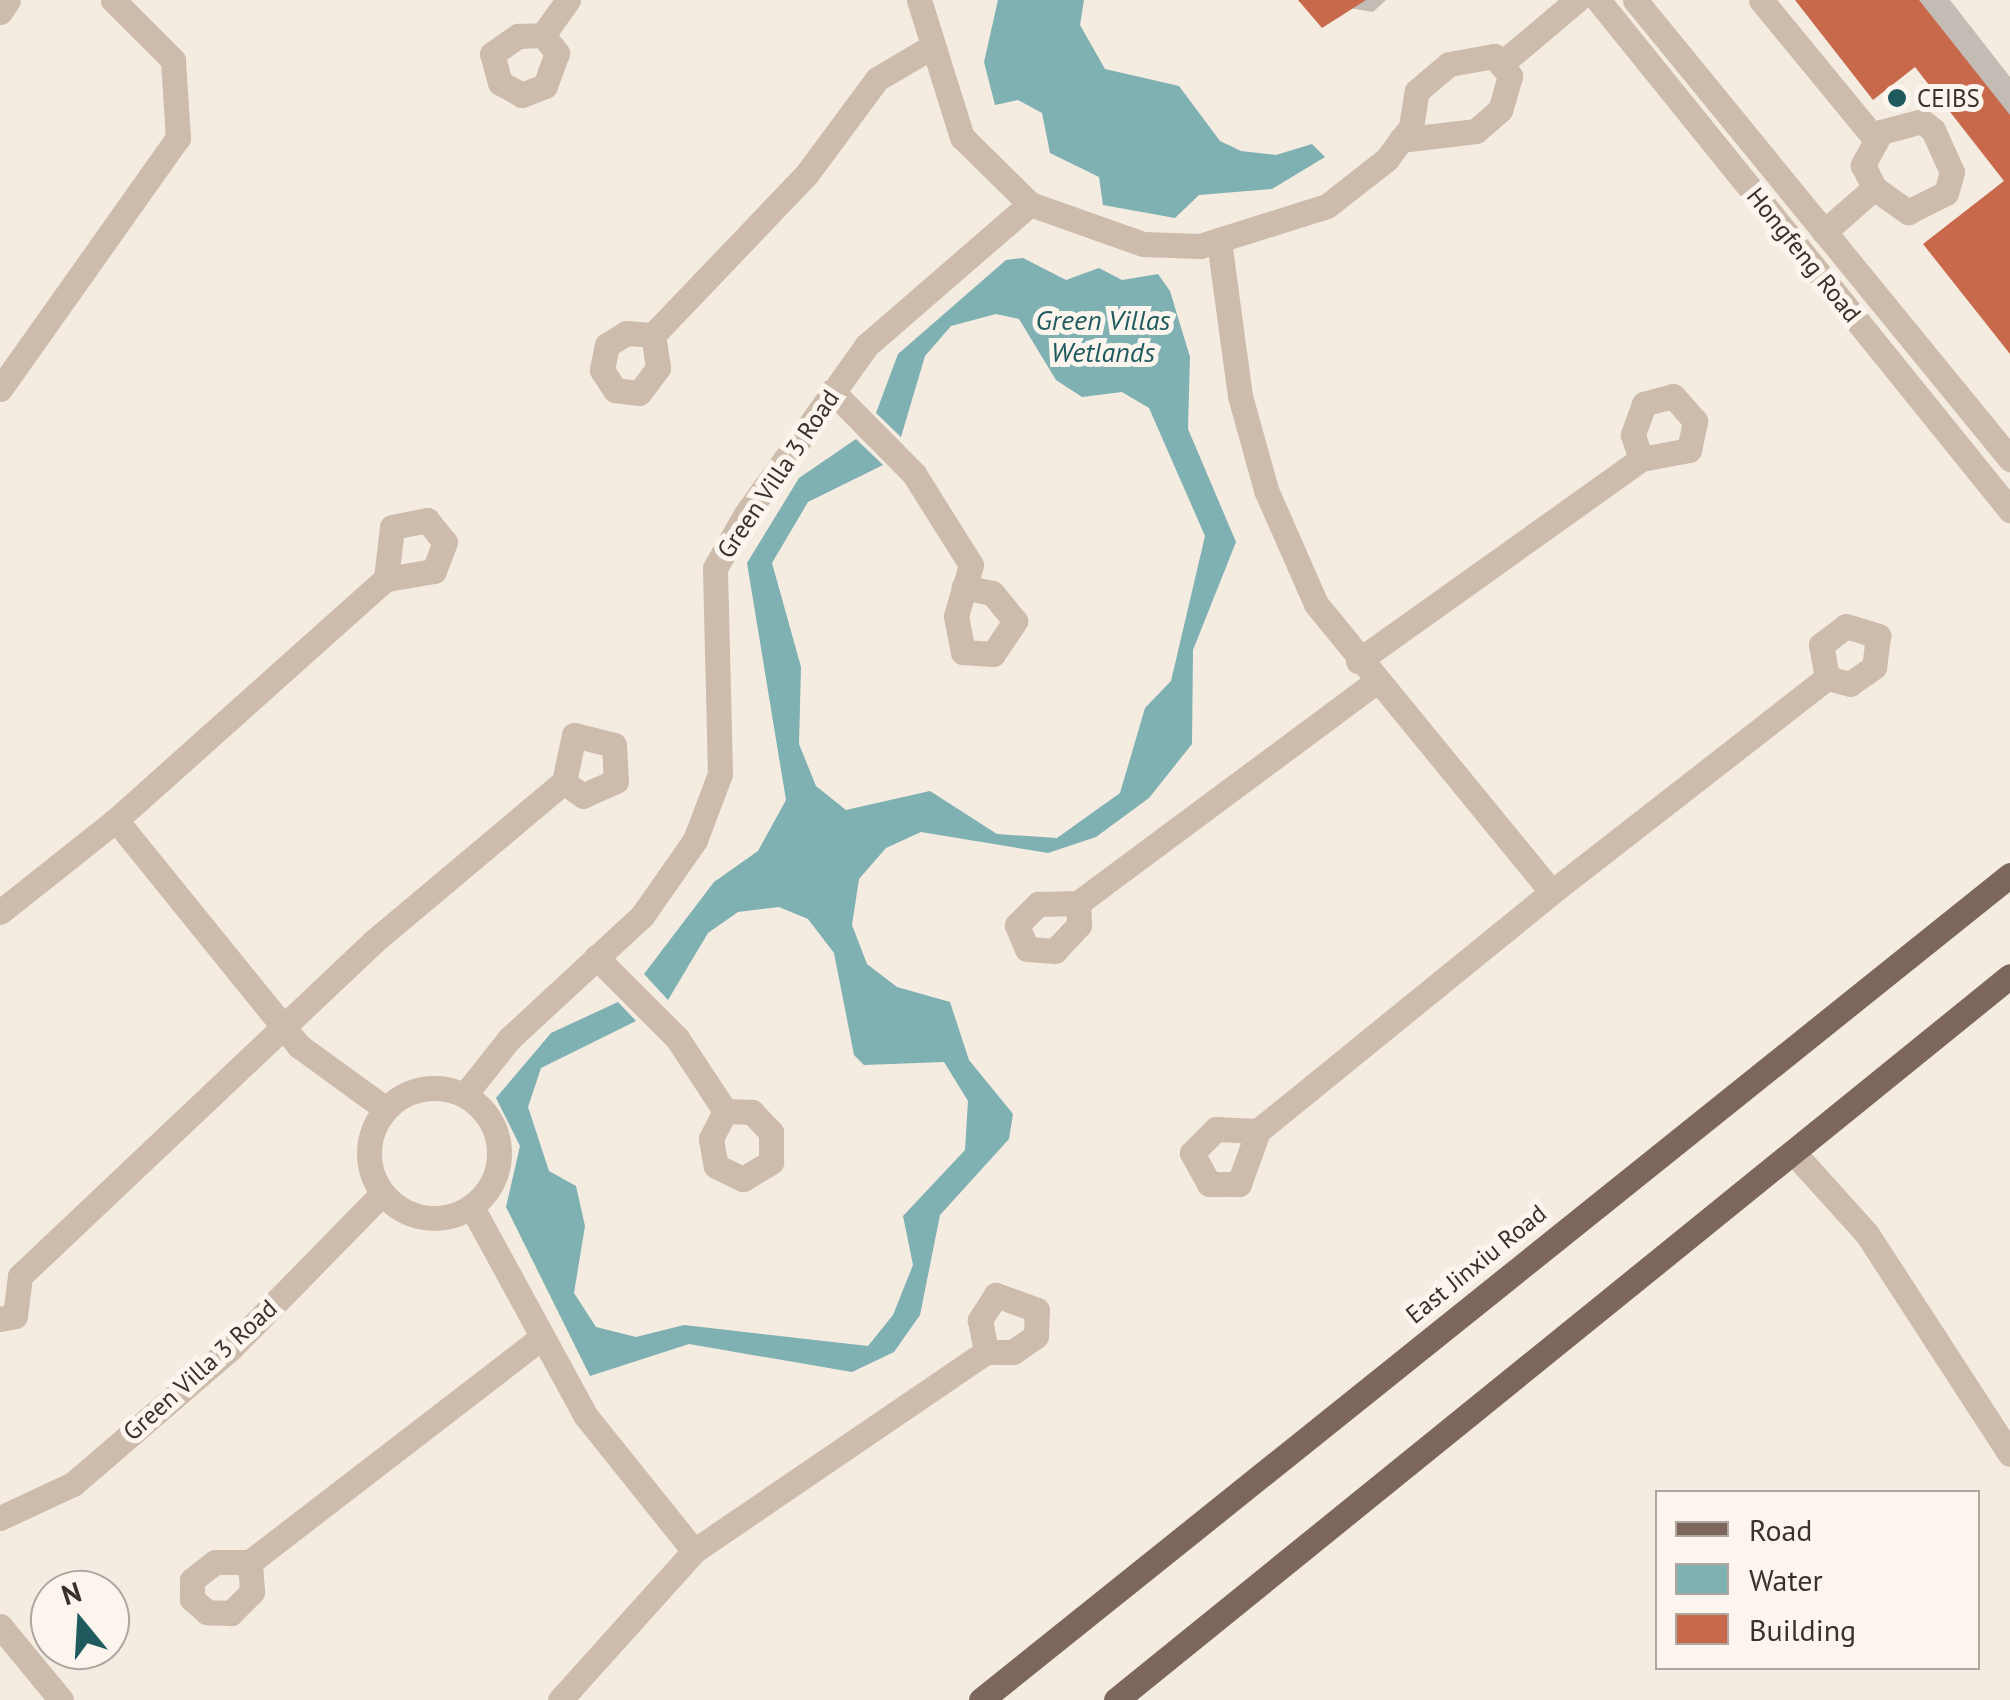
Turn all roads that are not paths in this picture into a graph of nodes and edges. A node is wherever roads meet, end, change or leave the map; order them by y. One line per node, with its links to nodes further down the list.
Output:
1 (8, 0): 9 (street)
2 (112, 0): 20 (street)
3 (568, 0): 10 (street)
4 (919, 0): 11 (street)
5 (1577, 0): 12 (street)
6 (1598, 0): 24 (street, Hongfeng Road)
7 (1636, 0): 17 (street, Hongfeng Road)
8 (1761, 0): 13 (street)
9 (0, 12)
10 (543, 35)
11 (928, 49): 16 (street); 19 (street)
12 (1500, 64): 14 (street); 14 (street)
13 (1875, 139): 15 (street); 15 (street)
14 (1401, 140): 18 (street)
15 (1874, 188): 17 (street)
16 (1030, 204): 18 (street); 21 (street, Green Villa 3 Road)
17 (1824, 232): 22 (street, Hongfeng Road)
18 (1219, 242): 27 (street)
19 (653, 336)
20 (0, 388)
21 (832, 392): 26 (street); 36 (street, Green Villa 3 Road)
22 (2010, 459)
23 (1641, 460): 27 (street)
24 (2010, 510)
25 (386, 580): 31 (street)
26 (964, 587)
27 (1358, 661): 29 (street)
28 (1827, 678): 33 (street)
29 (1374, 682): 33 (street); 34 (street)
30 (564, 782): 38 (street)
31 (116, 820): 35 (street); 38 (street)
32 (2010, 875): 57 (main road, East Jinxiu Road)
33 (1552, 892): 42 (street)
34 (1078, 902)
35 (0, 912)
36 (596, 957): 39 (street, Green Villa 3 Road); 41 (street)
37 (2010, 976): 43 (main road)
38 (286, 1030): 40 (street); 46 (street)
39 (466, 1092): 40 (street); 45 (street)
40 (383, 1106): 44 (street)
41 (724, 1111)
42 (1258, 1132)
43 (1793, 1152): 50 (street); 58 (main road)
44 (380, 1195): 45 (street); 51 (street, Green Villa 3 Road)
45 (474, 1212): 48 (street)
46 (10, 1274): 47 (street)
47 (0, 1319)
48 (541, 1338): 52 (street); 53 (street)
49 (986, 1352): 52 (street)
50 (2010, 1454)
51 (0, 1518)
52 (694, 1552): 56 (street)
53 (250, 1562)
54 (0, 1626): 55 (street)
55 (60, 1700)
56 (560, 1700)
57 (980, 1700)
58 (1116, 1700)

